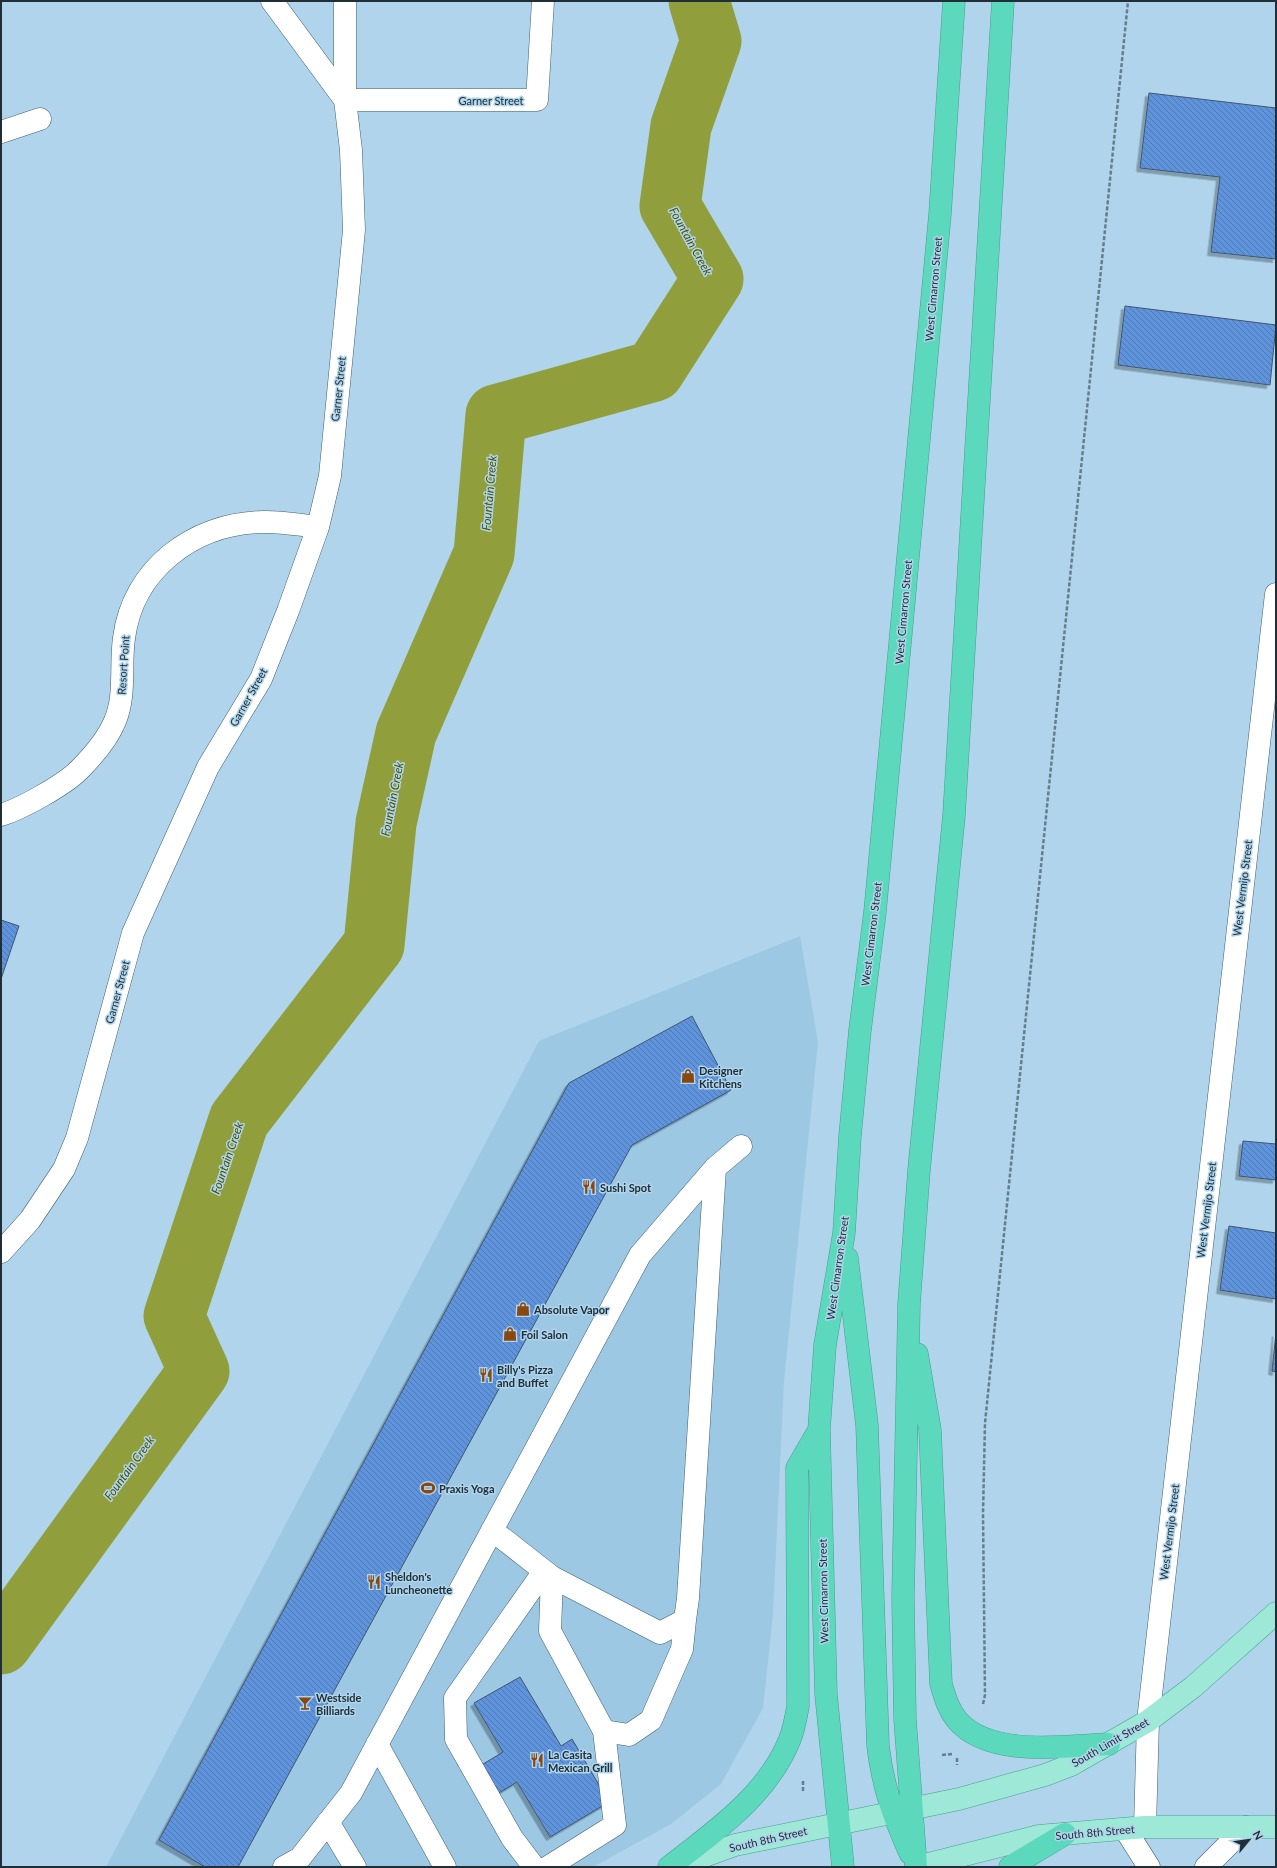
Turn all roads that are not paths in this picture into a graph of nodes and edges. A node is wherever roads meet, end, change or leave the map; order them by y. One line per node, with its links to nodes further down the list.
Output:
1 (272, 1): 6 (street, Garner Street)
2 (346, 1): 6 (street)
3 (543, 1): 6 (street, Garner Street)
4 (954, 1): 14 (highway, West Cimarron Street)
5 (1003, 1): 16 (highway)
6 (345, 100): 9 (street, Garner Street)
7 (40, 119): 8 (street)
8 (1, 132)
9 (318, 527): 11 (street, Resort Point); 15 (street, Garner Street)
10 (1276, 594): 22 (street, West Vermijo Street)
11 (1, 815)
12 (741, 1146): 13 (street)
13 (715, 1168): 18 (street); 21 (street)
14 (844, 1233): 17 (highway, West Cimarron Street); 26 (highway)
15 (1, 1252)
16 (909, 1304): 25 (highway); 26 (highway)
17 (819, 1430): 28 (highway, West Cimarron Street); 38 (highway)
18 (492, 1530): 19 (street); 24 (street)
19 (548, 1574): 21 (street); 23 (street); 36 (street)
20 (1276, 1614): 22 (main road, South Limit Street)
21 (685, 1620): 23 (street)
22 (1148, 1721): 25 (main road, South Limit Street); 31 (street, West Vermijo Street)
23 (604, 1731): 37 (street)
24 (377, 1744): 27 (street); 35 (street)
25 (1109, 1744): 26 (main road, South Limit Street)
26 (902, 1811): 28 (main road, South 8th Street); 41 (highway)
27 (328, 1822): 33 (street); 34 (street)
28 (839, 1824): 39 (main road, South 8th Street); 40 (highway, West Cimarron Street)
29 (1246, 1827): 30 (main road, South 8th Street); 31 (main road, South 8th Street); 44 (street)
30 (1276, 1827)
31 (1135, 1828): 32 (main road, South 8th Street); 43 (street)
32 (1065, 1834): 41 (main road, South 8th Street); 42 (highway)
33 (284, 1867)
34 (355, 1867)
35 (445, 1867)
36 (534, 1867)
37 (548, 1867)
38 (668, 1867)
39 (674, 1867)
40 (843, 1867)
41 (916, 1867)
42 (1010, 1867)
43 (1150, 1867)
44 (1206, 1867)

